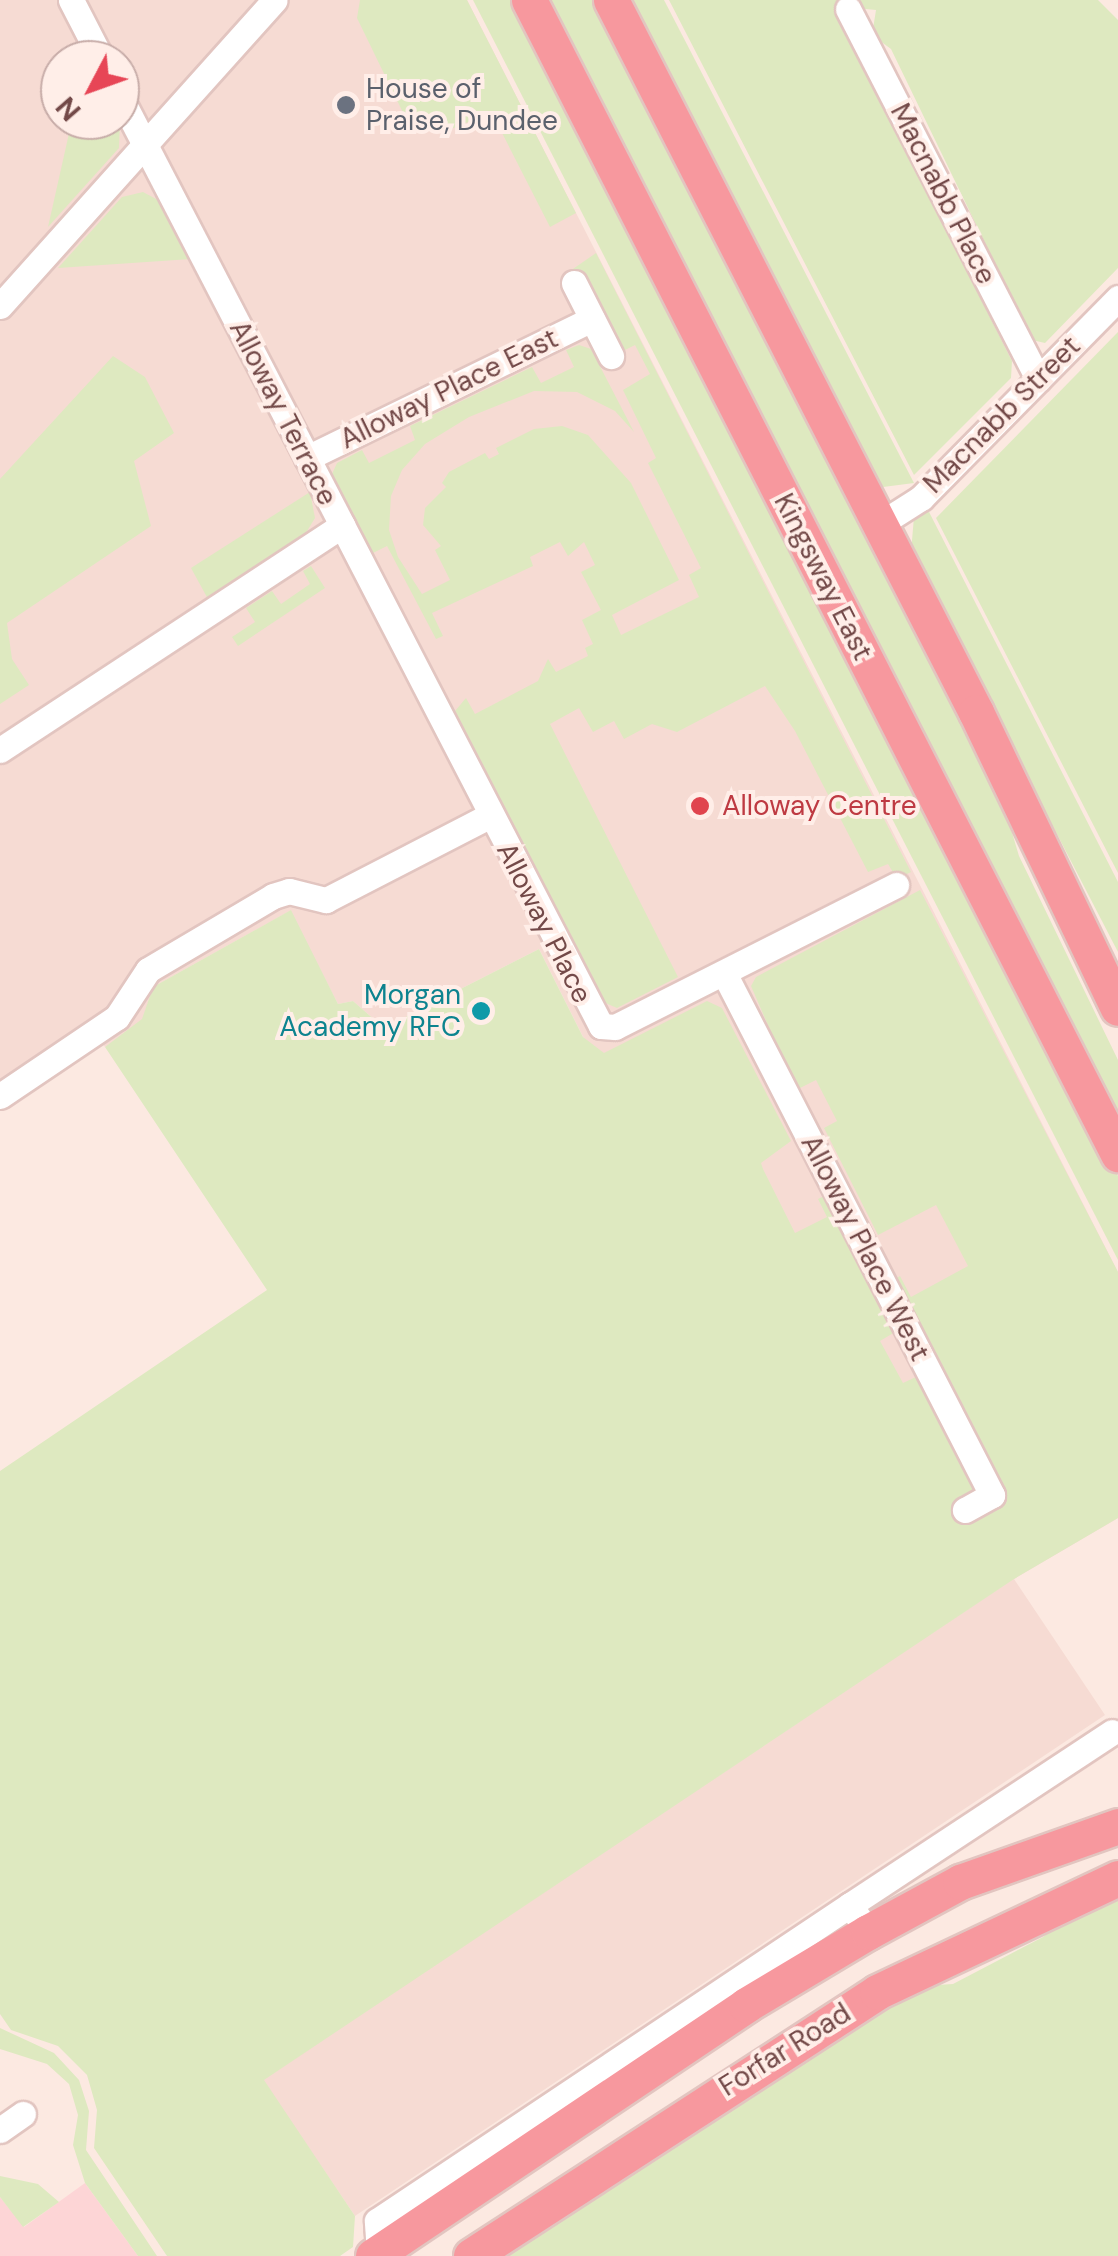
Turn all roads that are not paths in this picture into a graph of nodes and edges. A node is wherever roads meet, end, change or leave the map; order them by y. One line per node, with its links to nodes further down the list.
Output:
1 (72, 0): 6 (street)
2 (275, 0): 8 (street)
3 (529, 0): 24 (highway, Kingsway East)
4 (611, 0): 16 (highway)
5 (848, 9): 14 (street, Macnabb Place)
6 (92, 40)
7 (140, 134): 8 (street, Alloway Terrace)
8 (146, 146): 11 (street); 15 (street, Alloway Terrace)
9 (574, 283): 12 (street, Alloway Place East)
10 (1118, 298): 14 (street, Macnabb Street)
11 (0, 306)
12 (592, 320): 13 (street, Alloway Place East); 15 (street, Alloway Place East)
13 (610, 356)
14 (1038, 379): 16 (street, Macnabb Street)
15 (307, 458): 17 (street, Alloway Terrace)
16 (880, 524): 22 (highway)
17 (342, 526): 18 (street, Alloway Terrace); 19 (street, Alloway Place)
18 (0, 750)
19 (489, 816): 21 (street, Alloway Place); 23 (street)
20 (896, 885): 21 (street, Alloway Place)
21 (724, 973): 25 (street, Alloway Place West)
22 (1118, 1008)
23 (0, 1096)
24 (1118, 1154)
25 (965, 1510)
26 (1112, 1732): 29 (street, Forfar Road)
27 (1118, 1826): 29 (highway, Forfar Road)
28 (1118, 1878): 33 (highway, Forfar Road)
29 (859, 1919): 32 (highway, Forfar Road)
30 (23, 2114): 31 (street)
31 (0, 2130)
32 (376, 2254)
33 (471, 2256)

